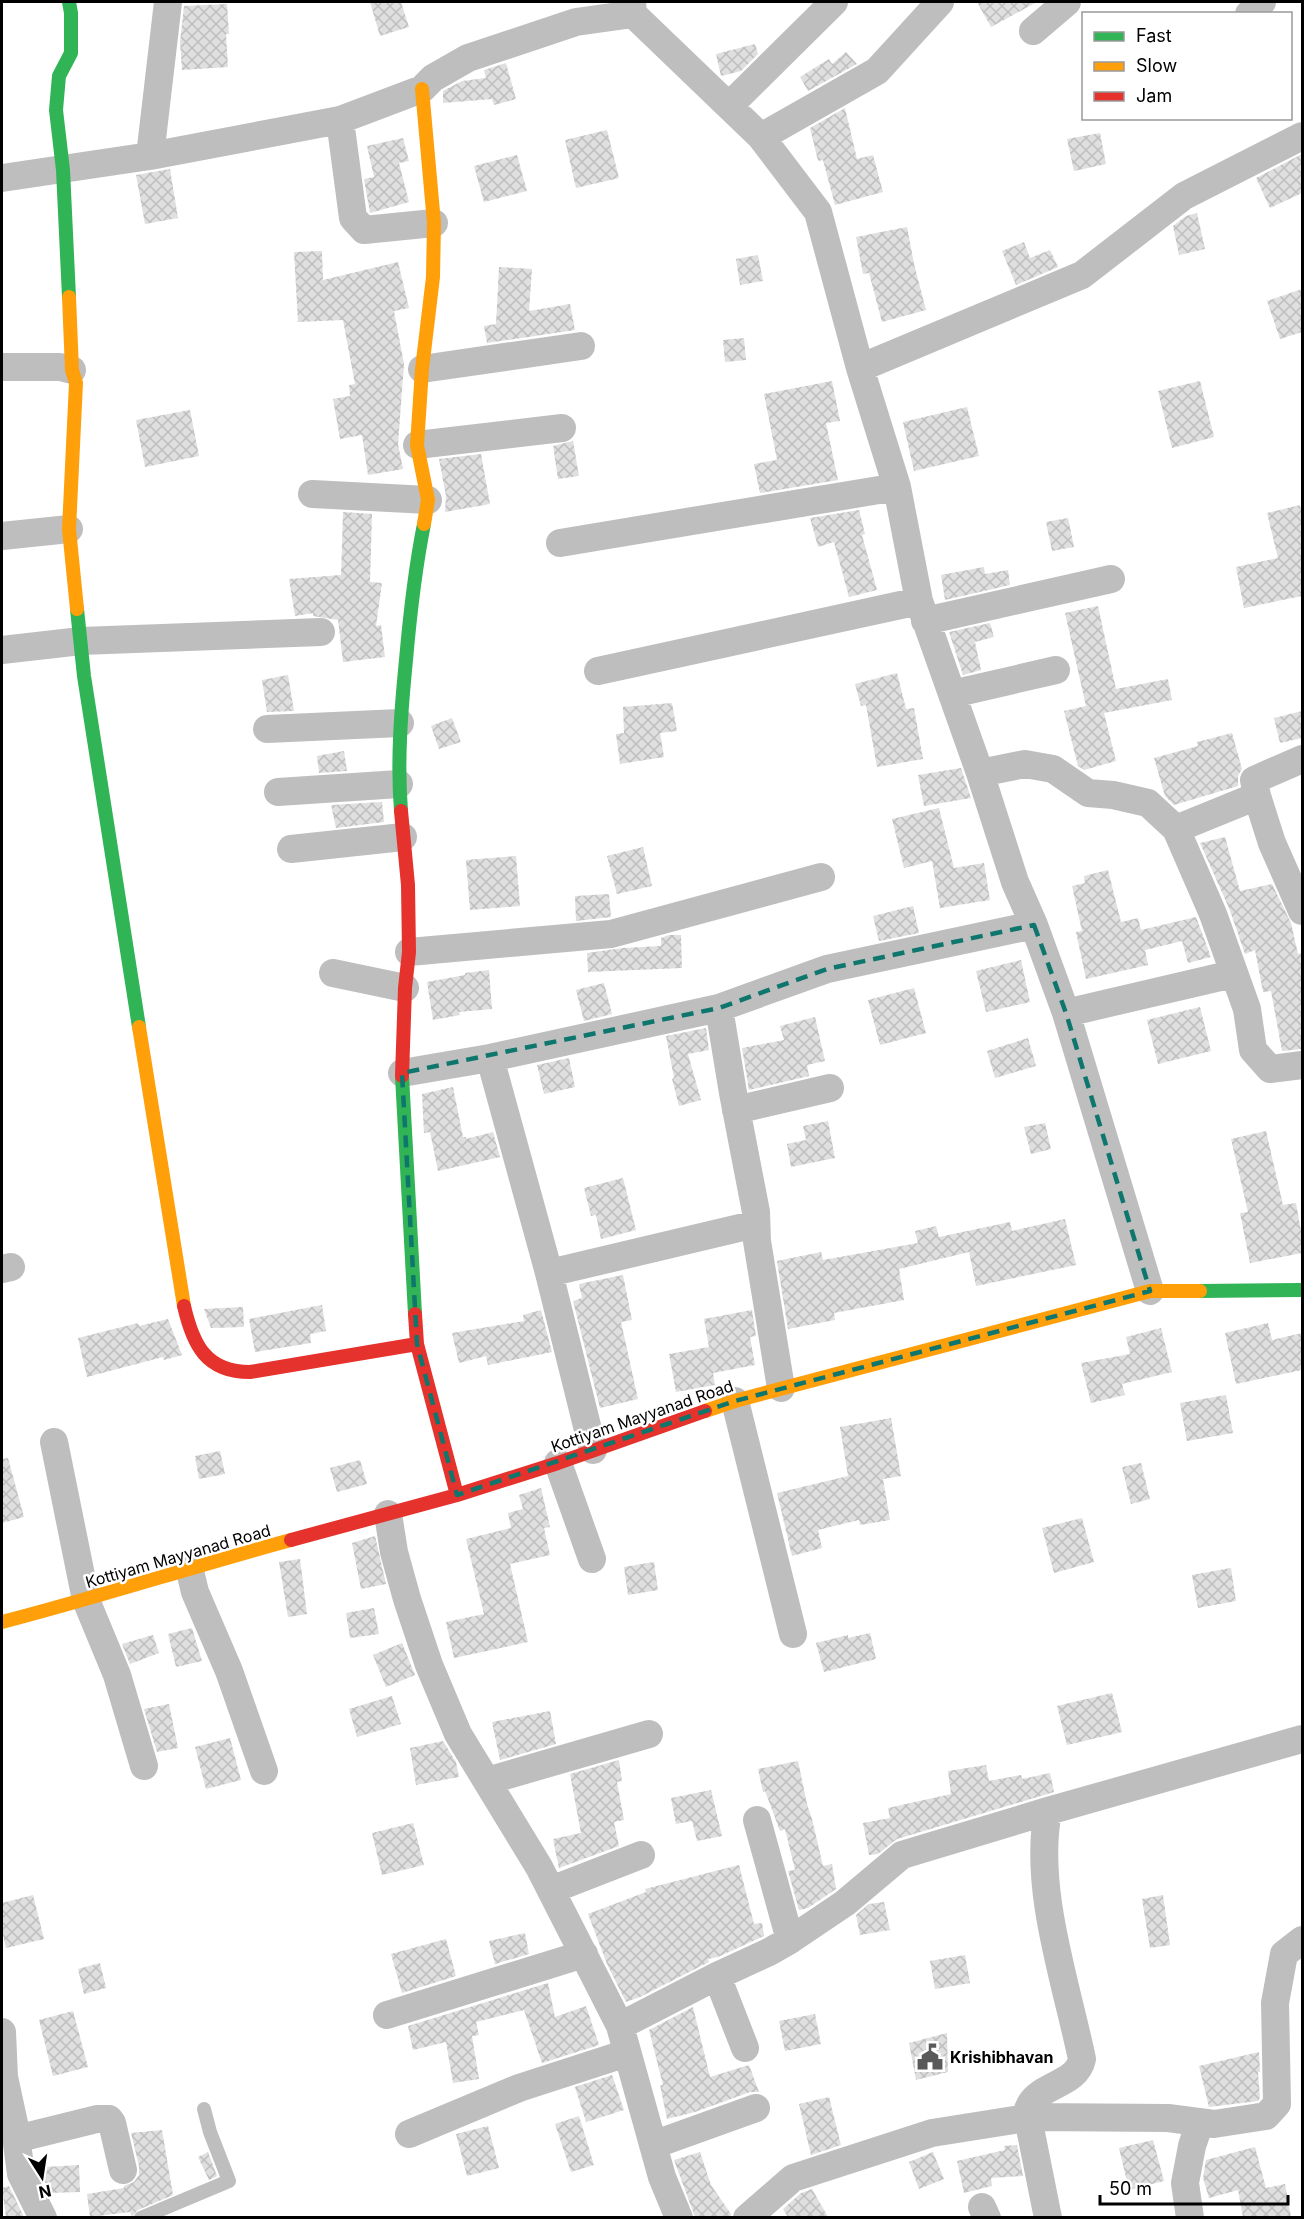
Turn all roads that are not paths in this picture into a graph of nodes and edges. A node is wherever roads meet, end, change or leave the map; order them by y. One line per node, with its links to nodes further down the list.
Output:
1 (69, 2): 16 (street)
2 (168, 2): 15 (street)
3 (834, 2): 11 (street)
4 (940, 2): 14 (street)
5 (1067, 2): 9 (street)
6 (1262, 2): 8 (street)
7 (633, 8): 10 (street); 11 (street)
8 (1250, 12)
9 (1033, 31)
10 (422, 89): 12 (street); 18 (street)
11 (730, 105): 14 (street)
12 (340, 120): 15 (street); 18 (street)
13 (1302, 136): 21 (street)
14 (762, 137): 21 (street)
15 (150, 156): 16 (street)
16 (63, 170): 17 (street); 23 (street)
17 (2, 178)
18 (434, 223): 22 (street)
19 (581, 346): 22 (street)
20 (2, 367): 23 (street)
21 (860, 368): 26 (street)
22 (422, 369): 25 (street)
23 (72, 370): 29 (street)
24 (562, 428): 25 (street)
25 (417, 445): 28 (street)
26 (897, 487): 31 (street); 33 (street)
27 (312, 494): 28 (street)
28 (428, 500): 40 (street)
29 (69, 529): 30 (street); 35 (street)
30 (2, 536)
31 (560, 543)
32 (1112, 579): 33 (street)
33 (922, 611): 38 (street); 39 (street)
34 (321, 632): 35 (street)
35 (81, 641): 36 (street); 68 (street)
36 (2, 650)
37 (1056, 670): 39 (street)
38 (598, 671)
39 (952, 694): 43 (street)
40 (400, 723): 41 (street); 44 (street)
41 (267, 729)
42 (1302, 759): 46 (street)
43 (980, 772): 47 (street); 52 (street)
44 (399, 784): 45 (street); 48 (street)
45 (278, 792)
46 (1257, 796): 47 (street); 51 (street)
47 (1176, 829): 55 (street)
48 (403, 837): 49 (street); 53 (street)
49 (291, 849)
50 (821, 877): 53 (street)
51 (1302, 910)
52 (1034, 925): 57 (street); 58 (street)
53 (409, 952): 56 (street)
54 (333, 973): 56 (street)
55 (1233, 974): 58 (street); 60 (street)
56 (405, 988): 61 (street)
57 (719, 1008): 59 (street); 63 (street)
58 (1066, 1013): 67 (street)
59 (490, 1058): 61 (street); 65 (street)
60 (1302, 1065)
61 (402, 1072): 68 (street)
62 (830, 1088): 63 (street)
63 (736, 1110): 64 (street)
64 (756, 1224): 65 (street); 69 (street)
65 (549, 1273): 72 (street)
66 (1302, 1290): 67 (street, Kottiyam Mayyanad Road)
67 (1150, 1291): 69 (street, Kottiyam Mayyanad Road)
68 (417, 1344): 74 (street)
69 (781, 1388): 70 (street, Kottiyam Mayyanad Road)
70 (735, 1401): 72 (street, Kottiyam Mayyanad Road); 80 (street)
71 (54, 1442): 78 (street)
72 (593, 1450): 73 (street, Kottiyam Mayyanad Road)
73 (558, 1462): 74 (street, Kottiyam Mayyanad Road); 76 (street)
74 (457, 1494): 75 (street, Kottiyam Mayyanad Road)
75 (388, 1514): 77 (street, Kottiyam Mayyanad Road); 85 (street)
76 (592, 1558)
77 (189, 1567): 78 (street, Kottiyam Mayyanad Road); 84 (street)
78 (86, 1600): 79 (street, Kottiyam Mayyanad Road); 83 (street)
79 (2, 1622)
80 (793, 1634)
81 (649, 1734): 85 (street)
82 (1302, 1739): 86 (street)
83 (144, 1766)
84 (264, 1771)
85 (487, 1781): 89 (street)
86 (1048, 1811): 90 (street); 100 (street)
87 (757, 1820): 90 (street)
88 (641, 1855): 89 (street)
89 (551, 1890): 92 (street)
90 (790, 1940): 93 (street)
91 (1302, 1940): 101 (street)
92 (584, 1954): 94 (street); 96 (street)
93 (717, 1976): 96 (street); 97 (street)
94 (387, 2015)
95 (2, 2032): 103 (street)
96 (624, 2039): 102 (street); 104 (street)
97 (745, 2048)
98 (756, 2108): 104 (street)
99 (204, 2109): 108 (lane)
100 (1028, 2118): 101 (street); 110 (street); 111 (street)
101 (1200, 2122): 112 (street)
102 (409, 2134)
103 (16, 2139): 105 (street); 106 (street)
104 (653, 2145): 109 (street)
105 (123, 2170)
106 (11, 2177): 107 (street)
107 (43, 2217)
108 (141, 2217)
109 (679, 2217)
110 (747, 2217)
111 (1048, 2217)
112 (1190, 2217)

